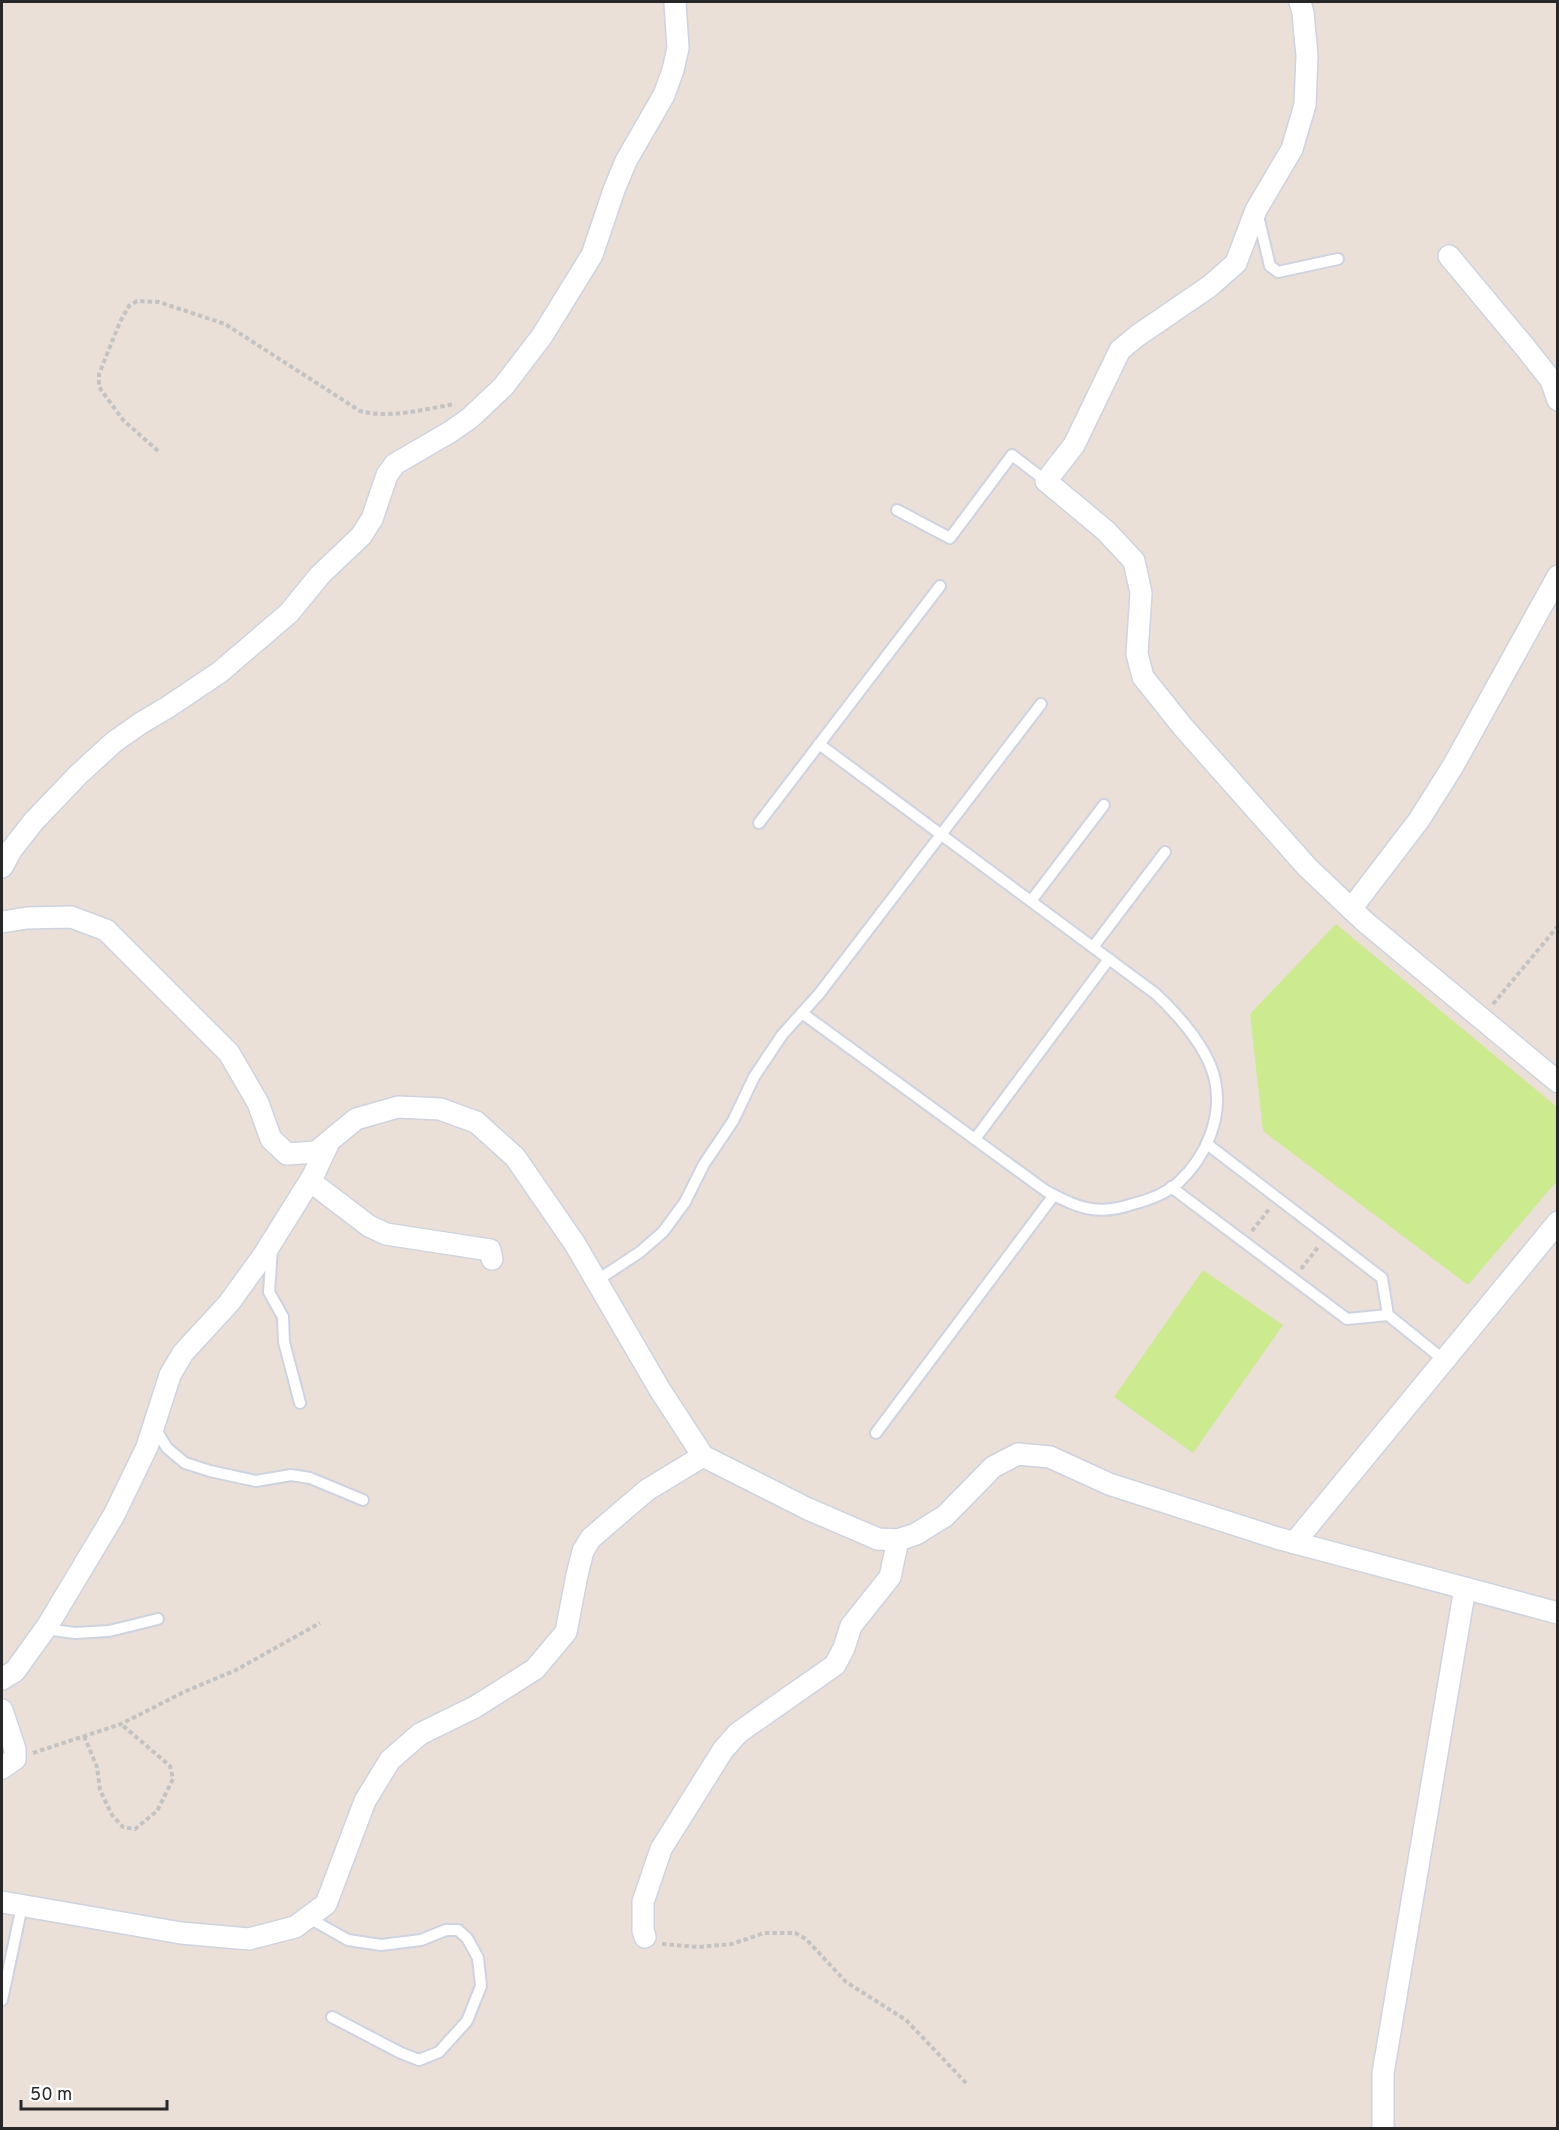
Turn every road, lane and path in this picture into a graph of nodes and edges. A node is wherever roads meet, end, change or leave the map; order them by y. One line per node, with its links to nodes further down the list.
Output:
1 (675, 2): 7 (street)
2 (1300, 2): 3 (street)
3 (1256, 210): 5 (lane); 9 (street)
4 (1449, 256): 6 (street)
5 (1338, 259)
6 (1557, 400)
7 (485, 404): 8 (path); 19 (street)
8 (158, 451)
9 (1046, 481): 10 (lane); 21 (street)
10 (897, 510)
11 (1557, 576): 21 (street)
12 (940, 586): 14 (lane)
13 (1041, 704): 17 (lane)
14 (819, 744): 16 (lane); 17 (lane)
15 (1104, 805): 20 (lane)
16 (759, 823)
17 (941, 834): 20 (lane); 26 (lane)
18 (1165, 852): 24 (lane)
19 (2, 867)
20 (1031, 901): 24 (lane)
21 (1351, 909): 27 (street)
22 (2, 922): 30 (street)
23 (1557, 926): 27 (path)
24 (1093, 947): 25 (lane)
25 (1109, 959): 29 (lane); 31 (lane)
26 (802, 1013): 29 (lane); 42 (lane)
27 (1481, 1019): 28 (street)
28 (1557, 1082)
29 (975, 1139): 34 (lane)
30 (329, 1141): 32 (street); 42 (street)
31 (1207, 1144): 33 (lane); 35 (lane)
32 (310, 1181): 38 (street); 40 (street)
33 (1171, 1187): 34 (lane); 39 (lane)
34 (1054, 1195): 47 (lane)
35 (1278, 1198): 37 (lane); 39 (path)
36 (1557, 1222): 44 (street)
37 (1326, 1236): 41 (path); 43 (lane)
38 (273, 1240): 45 (lane); 46 (street)
39 (1244, 1242): 41 (lane)
40 (492, 1259)
41 (1294, 1279): 43 (lane)
42 (596, 1281): 48 (street)
43 (1388, 1315): 44 (lane)
44 (1444, 1360): 51 (street)
45 (300, 1403)
46 (154, 1427): 49 (lane); 56 (street)
47 (876, 1433)
48 (703, 1456): 50 (street); 63 (street)
49 (363, 1500)
50 (898, 1540): 51 (street); 64 (street)
51 (1294, 1543): 52 (street)
52 (1465, 1588): 53 (street); 68 (street)
53 (1557, 1613)
54 (158, 1619): 56 (lane)
55 (320, 1623): 59 (path)
56 (45, 1629): 57 (street)
57 (2, 1678)
58 (2, 1710): 61 (street)
59 (121, 1724): 60 (path); 60 (path)
60 (84, 1736): 61 (path)
61 (8, 1763)
62 (12, 1904): 63 (street); 65 (lane)
63 (307, 1917): 66 (lane)
64 (645, 1937): 67 (path)
65 (2, 2000)
66 (332, 2017)
67 (967, 2084)
68 (1383, 2128)

